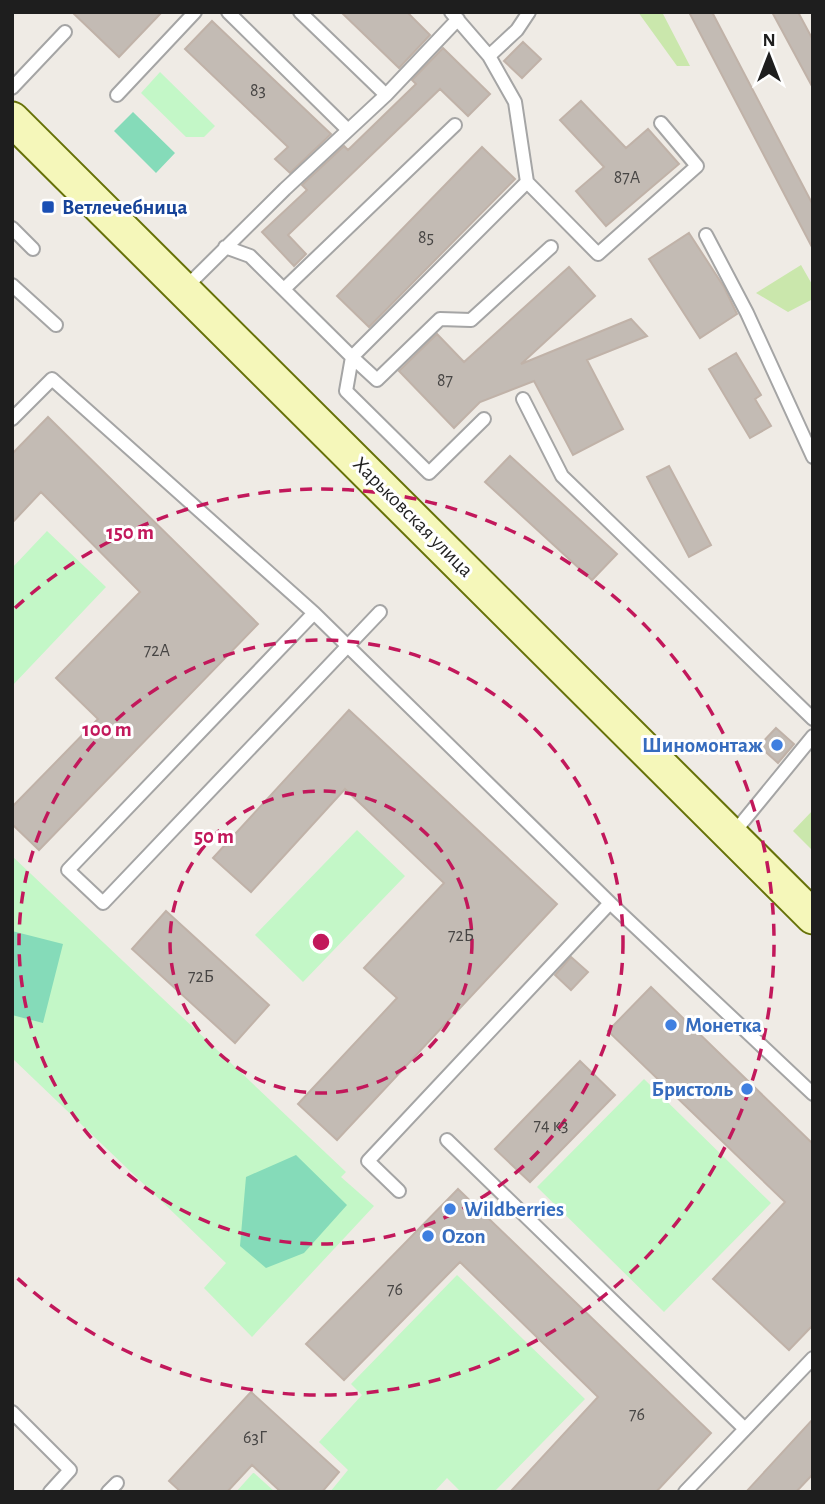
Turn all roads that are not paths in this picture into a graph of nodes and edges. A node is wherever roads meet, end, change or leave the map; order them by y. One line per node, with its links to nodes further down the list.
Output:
1 (195, 12): 9 (lane)
2 (228, 12): 14 (lane)
3 (300, 12): 10 (lane)
4 (529, 12): 7 (lane)
5 (455, 16): 7 (lane); 10 (lane)
6 (65, 32): 8 (lane)
7 (489, 56): 15 (lane)
8 (12, 88)
9 (117, 94)
10 (386, 95): 14 (lane)
11 (12, 119): 22 (street, Харьковская улица)
12 (661, 123): 15 (lane)
13 (455, 125): 23 (lane)
14 (348, 129): 18 (lane)
15 (527, 182): 25 (lane)
16 (12, 228): 20 (lane)
17 (706, 235): 29 (lane)
18 (225, 247): 22 (lane); 23 (lane)
19 (551, 247): 25 (lane)
20 (33, 248)
21 (12, 285): 24 (lane)
22 (184, 289): 35 (street, Харьковская улица)
23 (284, 289): 25 (lane)
24 (56, 325)
25 (352, 357): 28 (lane)
26 (523, 399): 33 (lane)
27 (12, 419): 31 (lane)
28 (484, 419)
29 (813, 457)
30 (380, 612): 32 (lane)
31 (314, 613): 32 (lane); 32 (lane)
32 (348, 646): 36 (lane)
33 (813, 719)
34 (813, 736): 35 (lane)
35 (732, 835): 37 (street, Харьковская улица)
36 (611, 903): 38 (lane); 40 (lane)
37 (813, 917)
38 (813, 1094)
39 (447, 1140): 43 (lane)
40 (399, 1191)
41 (813, 1358): 43 (lane)
42 (13, 1416): 44 (lane)
43 (746, 1429): 45 (lane)
44 (50, 1492)
45 (685, 1492)

